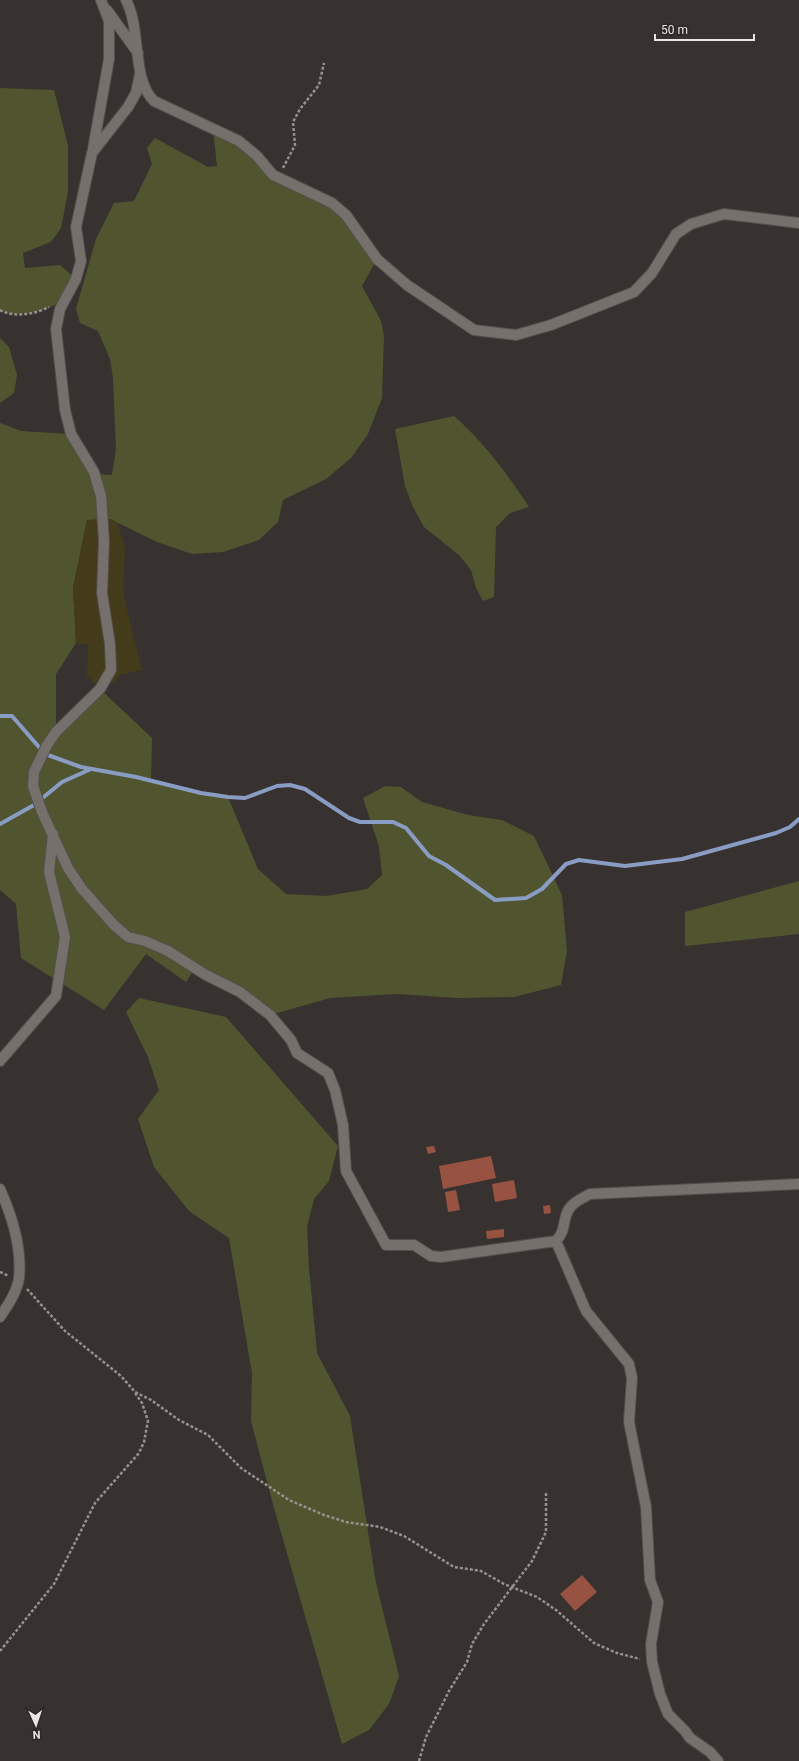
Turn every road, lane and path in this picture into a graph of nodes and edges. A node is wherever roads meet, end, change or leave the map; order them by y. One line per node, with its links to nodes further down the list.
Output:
1 (126, 0): 3 (street)
2 (102, 2): 3 (street); 6 (street)
3 (138, 54): 5 (street)
4 (324, 63): 7 (path)
5 (140, 74): 6 (street); 7 (street)
6 (92, 153): 9 (street)
7 (279, 178): 8 (street)
8 (799, 223)
9 (66, 297): 10 (path); 11 (street)
10 (0, 310)
11 (53, 834): 12 (street); 15 (street)
12 (0, 1061)
13 (799, 1184): 15 (street)
14 (0, 1189): 17 (street)
15 (556, 1241): 23 (street)
16 (0, 1272): 17 (path)
17 (19, 1279): 18 (street); 19 (path)
18 (0, 1316)
19 (135, 1392): 21 (path); 22 (path)
20 (546, 1493): 21 (path)
21 (511, 1587): 23 (path); 24 (path)
22 (0, 1651)
23 (652, 1662): 25 (street)
24 (419, 1761)
25 (718, 1761)

